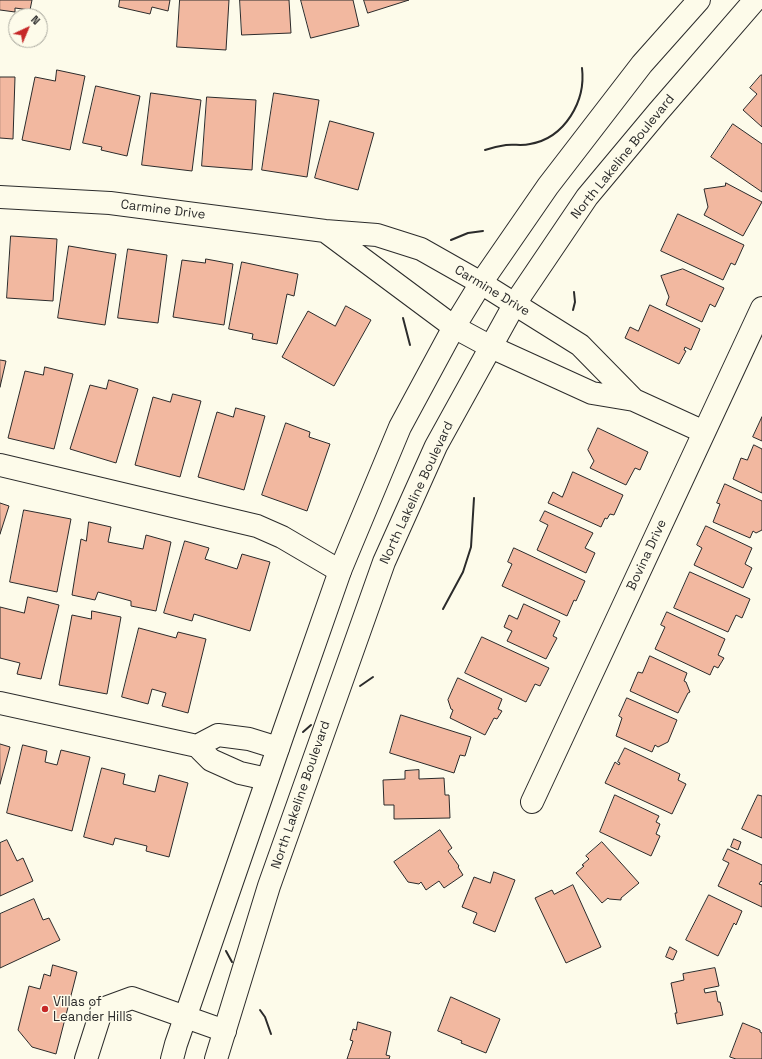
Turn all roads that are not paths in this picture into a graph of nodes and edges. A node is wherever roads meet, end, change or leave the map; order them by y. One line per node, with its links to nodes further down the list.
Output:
1 (699, 0): 5 (main road)
2 (755, 0): 6 (main road, North Lakeline Boulevard)
3 (0, 197): 4 (main road, Carmine Drive)
4 (325, 231): 5 (main road, Carmine Drive); 8 (main road, Carmine Drive)
5 (481, 284): 6 (main road, Carmine Drive); 8 (main road)
6 (514, 305): 9 (main road, North Lakeline Boulevard); 10 (main road, Carmine Drive)
7 (762, 308): 11 (main road, Bovina Drive)
8 (454, 327): 9 (main road, Carmine Drive); 13 (main road)
9 (491, 347): 10 (main road, Carmine Drive); 20 (main road, North Lakeline Boulevard)
10 (634, 400): 11 (main road, Carmine Drive)
11 (704, 432): 18 (main road, Bovina Drive)
12 (0, 465): 13 (main road)
13 (340, 572): 16 (main road)
14 (0, 703): 15 (main road)
15 (197, 746): 16 (main road); 17 (main road)
16 (278, 748): 17 (main road)
17 (267, 779): 19 (main road)
18 (532, 802)
19 (185, 1017): 20 (main road); 21 (main road); 22 (main road)
20 (225, 1031): 23 (main road, North Lakeline Boulevard)
21 (86, 1059)
22 (172, 1059)
23 (216, 1059)

